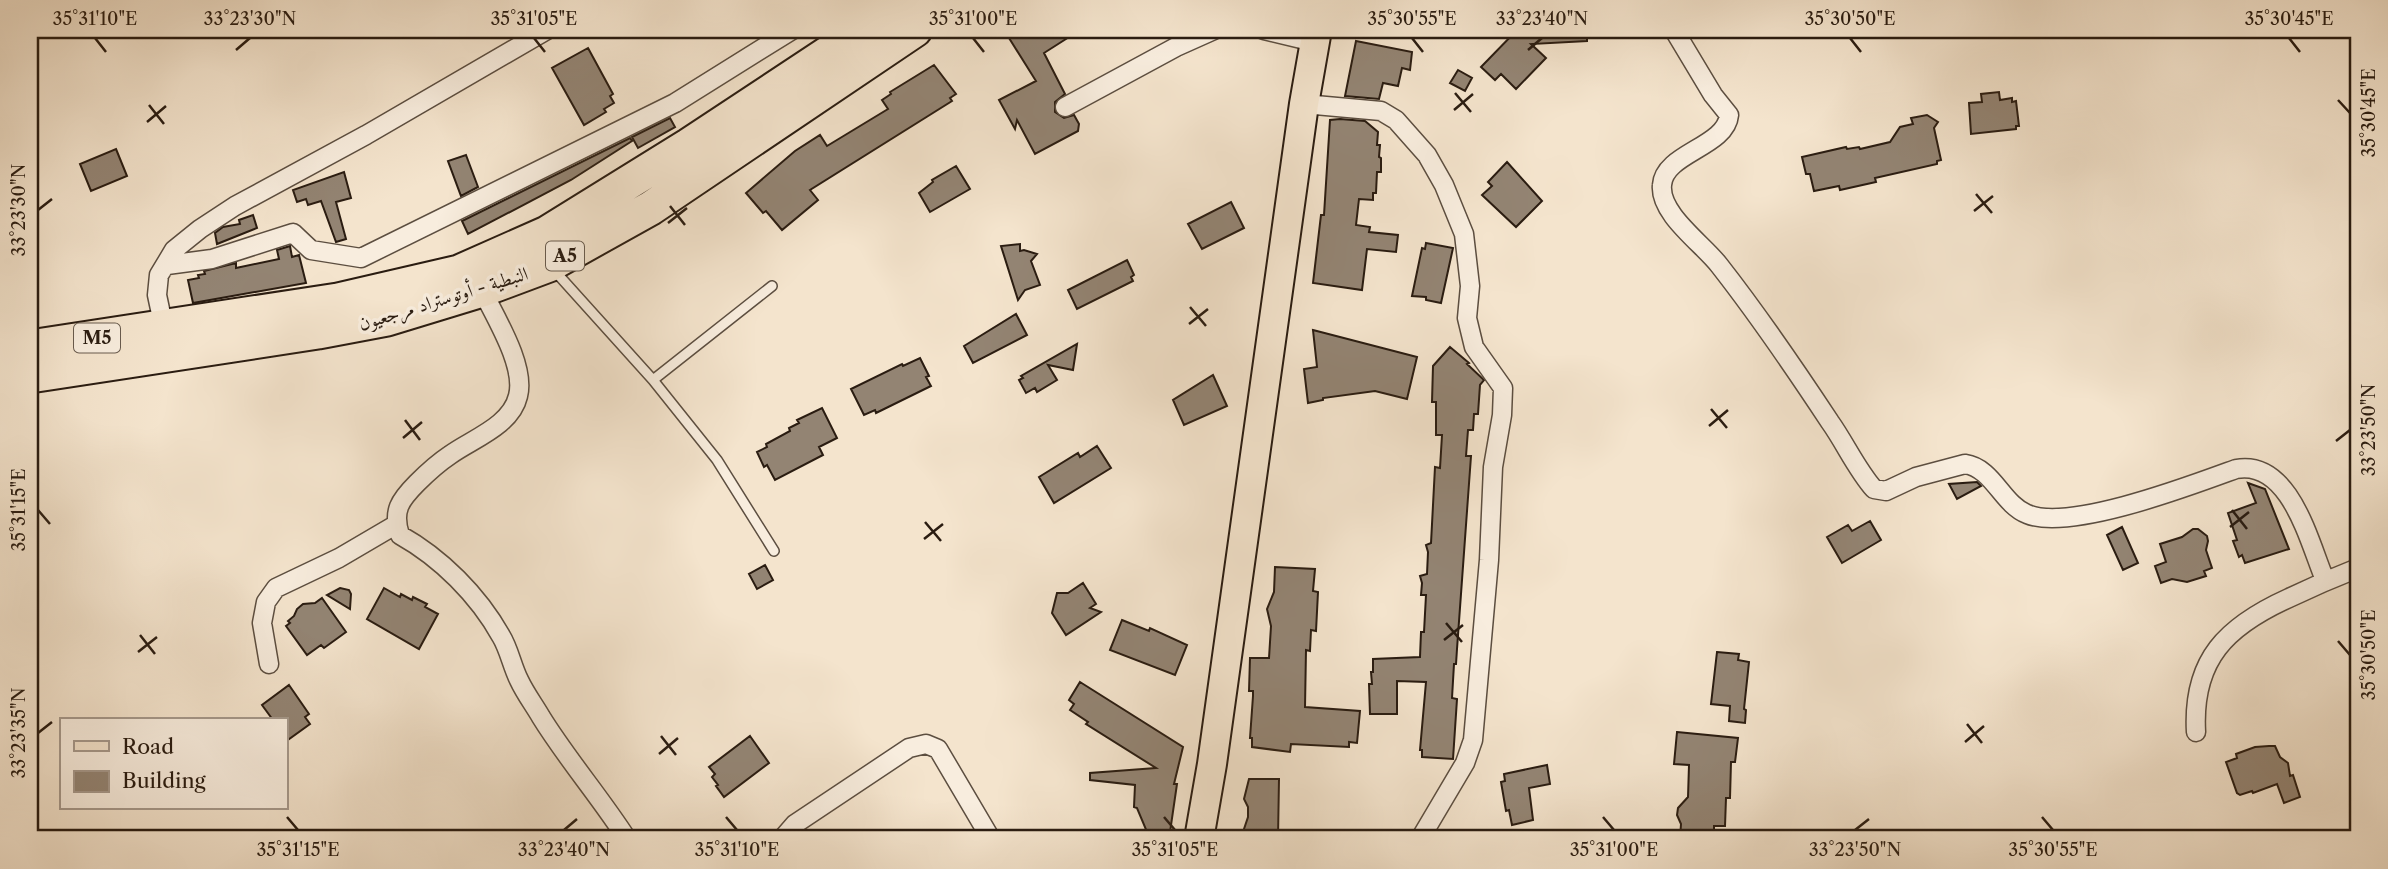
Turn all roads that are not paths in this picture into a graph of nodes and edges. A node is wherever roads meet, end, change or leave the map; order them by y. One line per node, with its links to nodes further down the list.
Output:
1 (547, 30): 11 (street)
2 (792, 30): 11 (street)
3 (863, 30): 15 (highway, النبطية - أوتوستراد مرجعيون / A5)
4 (915, 30): 12 (highway, النبطية - أوتوستراد مرجعيون / A5)
5 (1214, 30): 10 (street)
6 (1264, 30): 8 (street)
7 (1674, 30): 22 (street)
8 (1315, 36): 9 (main road)
9 (1304, 104): 28 (main road); 29 (street)
10 (1065, 107)
11 (167, 265): 15 (street)
12 (549, 265): 14 (highway, النبطية - أوتوستراد مرجعيون / A5); 18 (lane)
13 (772, 286): 18 (lane)
14 (482, 290): 15 (highway, النبطية - أوتوستراد مرجعيون / A5); 19 (street)
15 (163, 342): 16 (highway, النبطية - أوتوستراد مرجعيون / M5); 17 (highway, النبطية - أوتوستراد مرجعيون / M5)
16 (30, 347)
17 (30, 376)
18 (653, 380): 20 (lane)
19 (397, 524): 23 (street); 25 (street)
20 (774, 551)
21 (2358, 568): 22 (street)
22 (2325, 580): 24 (street)
23 (269, 664)
24 (2196, 732)
25 (627, 839)
26 (782, 839): 27 (street)
27 (991, 839)
28 (1199, 839)
29 (1420, 839)

